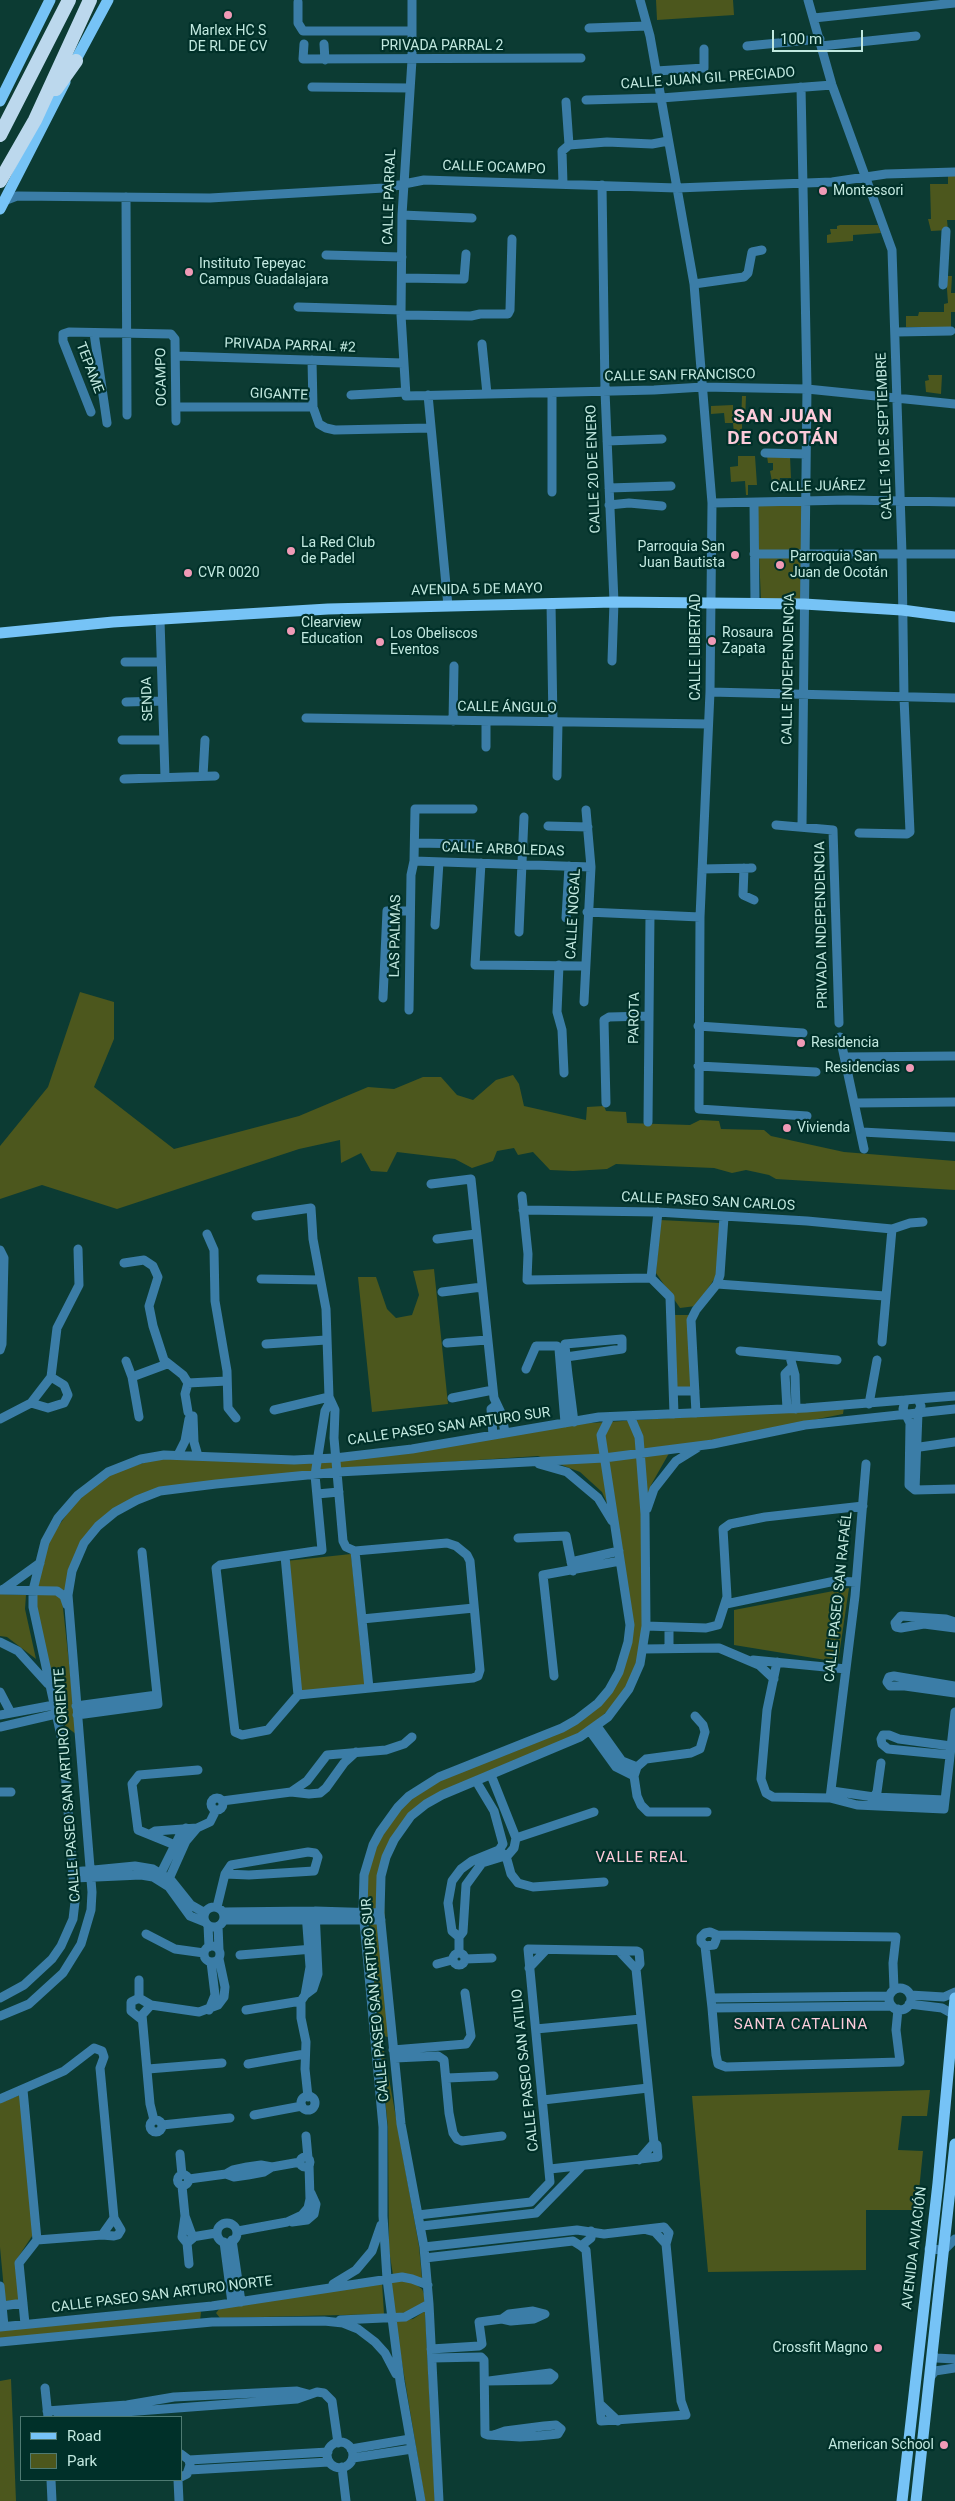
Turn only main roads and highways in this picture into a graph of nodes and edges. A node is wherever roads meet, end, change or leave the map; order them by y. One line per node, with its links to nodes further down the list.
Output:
1 (50, 0): 6 (main road)
2 (90, 0): 7 (highway)
3 (108, 0): 5 (main road)
4 (66, 4): 8 (highway)
5 (76, 61): 7 (highway); 9 (main road)
6 (1, 96)
7 (34, 120): 9 (highway)
8 (0, 135)
9 (7, 181): 10 (main road)
10 (2, 205)
11 (955, 617): 12 (main road, AVENIDA 5 DE MAYO)
12 (0, 633)
13 (955, 1998): 14 (main road, AVENIDA AVIACIÓN)
14 (952, 2062): 17 (main road, AVENIDA AVIACIÓN)
15 (955, 2144): 16 (main road, AVENIDA AVIACIÓN)
16 (953, 2189): 18 (main road, AVENIDA AVIACIÓN)
17 (902, 2501)
18 (916, 2501)

